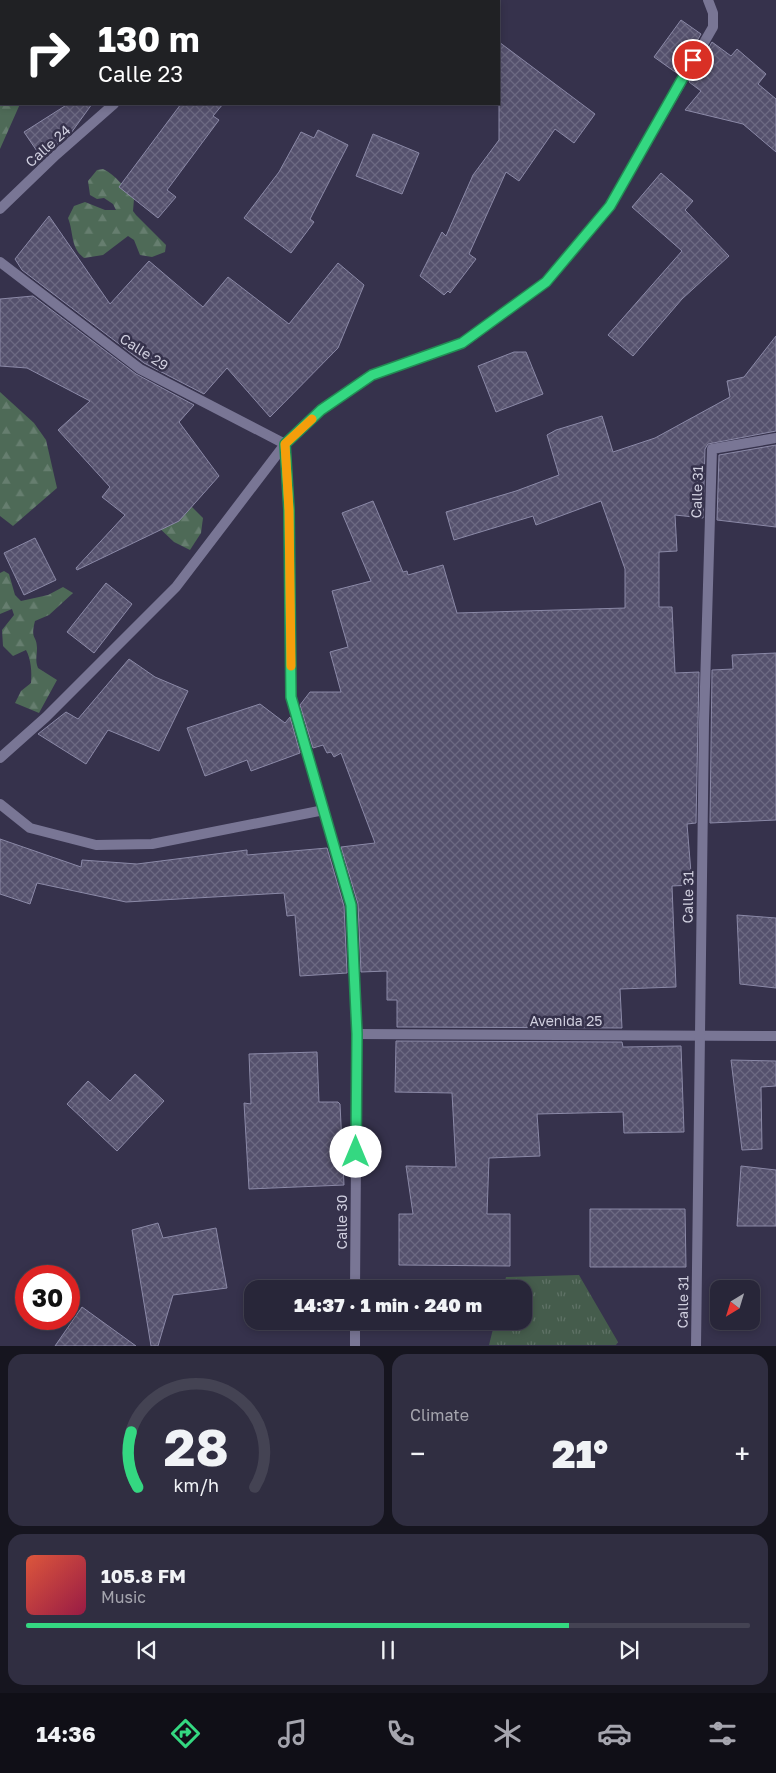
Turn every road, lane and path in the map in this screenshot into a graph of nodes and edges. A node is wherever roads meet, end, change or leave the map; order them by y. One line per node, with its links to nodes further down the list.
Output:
1 (708, 0): 6 (street)
2 (113, 105): 3 (street, Calle 24)
3 (0, 209)
4 (0, 262): 6 (street, Calle 29)
5 (776, 438): 11 (street, Calle 31)
6 (285, 444): 7 (street); 9 (street, Calle 30)
7 (0, 758)
8 (0, 804): 9 (street)
9 (324, 810): 10 (street, Calle 30)
10 (357, 1034): 11 (street, Avenida 25); 13 (street, Calle 30)
11 (700, 1036): 12 (street, Avenida 25); 16 (street, Calle 31)
12 (776, 1036)
13 (355, 1280)
14 (355, 1330): 15 (street)
15 (354, 1346)
16 (696, 1346)

